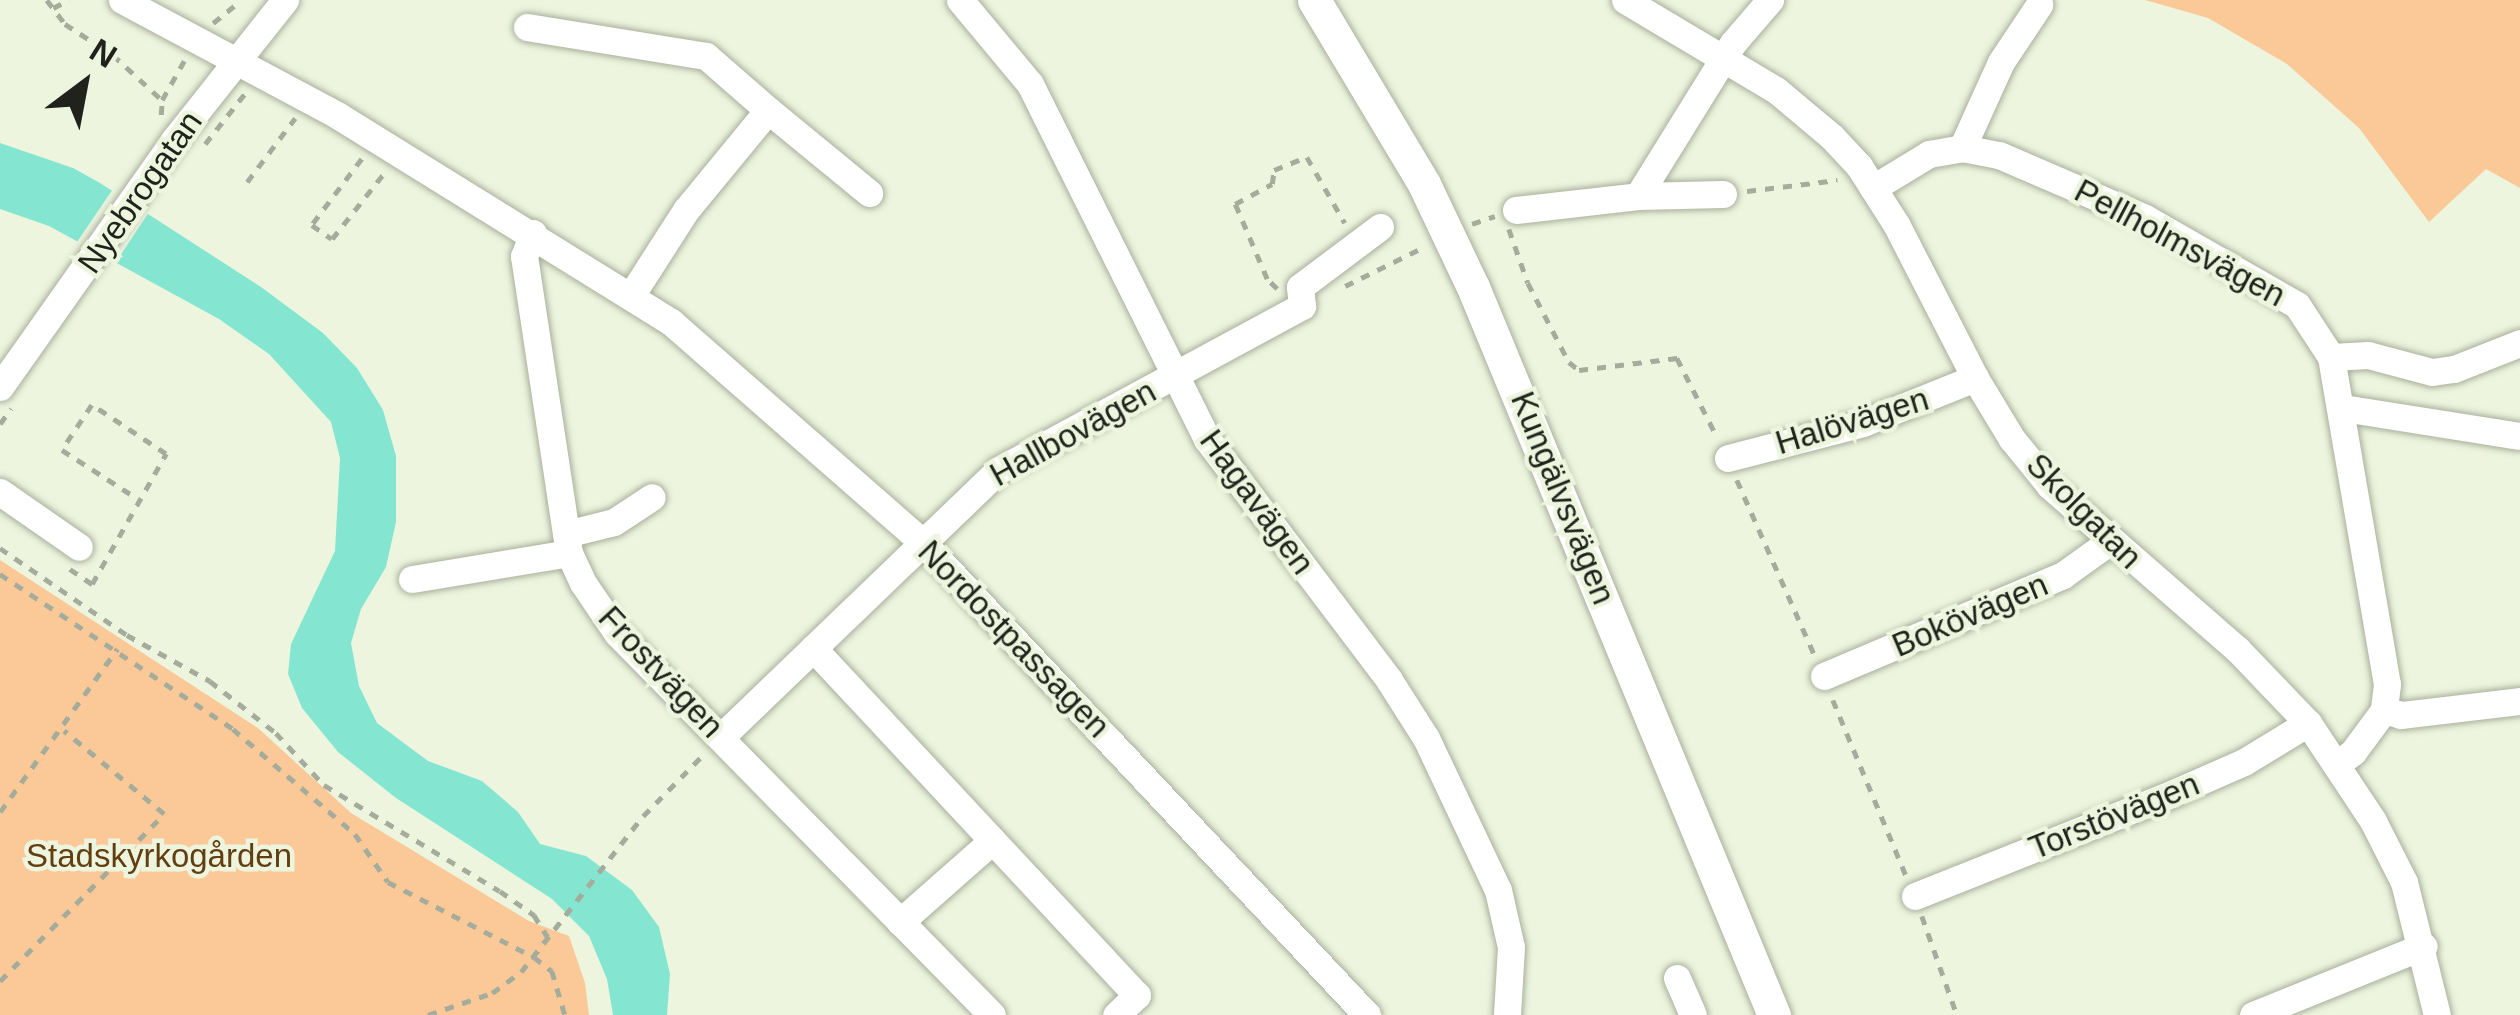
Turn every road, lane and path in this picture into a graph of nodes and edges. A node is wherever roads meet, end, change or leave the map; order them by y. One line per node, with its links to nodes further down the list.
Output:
1 (47, 0): 11 (path)
2 (68, 0): 11 (path)
3 (122, 0): 13 (street, Nordostpassagen)
4 (241, 0): 13 (path)
5 (285, 0): 15 (street, Nyebrogatan)
6 (960, 0): 36 (street, Hagavägen)
7 (1314, 0): 77 (main road, Kungälvsvägen)
8 (1624, 0): 14 (street, Skolgatan)
9 (1770, 0): 14 (street)
10 (2039, 5): 21 (street)
11 (53, 8): 16 (path)
12 (527, 27): 18 (street)
13 (197, 43): 15 (street, Nordostpassagen); 16 (path)
14 (1723, 58): 22 (street, Skolgatan); 26 (street)
15 (233, 62): 17 (street, Nordostpassagen); 38 (street, Nyebrogatan)
16 (162, 100): 19 (path)
17 (309, 100): 20 (street, Nordostpassagen); 23 (path)
18 (760, 119): 24 (street); 32 (street)
19 (160, 121)
20 (388, 147): 20 (path); 28 (street, Nordostpassagen)
21 (1962, 148): 22 (street); 35 (street, Pellholmsvägen)
22 (1866, 177): 25 (path); 37 (street, Skolgatan)
23 (247, 182)
24 (869, 193)
25 (1724, 194): 26 (street)
26 (1638, 196): 27 (street)
27 (1513, 217): 41 (path)
28 (533, 233): 32 (street, Nordostpassagen); 47 (street, Frostvägen)
29 (1369, 233): 33 (street, Hallbovägen); 33 (path)
30 (1424, 248): 31 (path)
31 (1343, 287)
32 (632, 294): 45 (street, Nordostpassagen)
33 (1301, 297): 36 (street, Hallbovägen)
34 (2520, 344): 35 (street)
35 (2331, 356): 39 (street, Pellholmsvägen)
36 (1174, 374): 45 (street, Hallbovägen); 75 (street, Hagavägen)
37 (1975, 378): 41 (street, Halövägen); 46 (street, Skolgatan)
38 (0, 387)
39 (2343, 408): 40 (street); 56 (street, Pellholmsvägen)
40 (2518, 436)
41 (1728, 458): 54 (path)
42 (0, 492): 48 (street)
43 (652, 497): 47 (street)
44 (138, 499): 44 (path)
45 (921, 541): 52 (street, Hallbovägen); 74 (street, Nordostpassagen)
46 (2109, 542): 54 (street, Bokövägen); 57 (street, Skolgatan)
47 (568, 544): 51 (street); 59 (street, Frostvägen)
48 (79, 547)
49 (0, 548): 65 (path)
50 (0, 574): 53 (path)
51 (412, 579)
52 (813, 648): 59 (street, Hallbovägen); 62 (street)
53 (117, 649): 58 (path); 67 (path)
54 (1824, 676): 63 (path)
55 (2520, 701): 56 (street)
56 (2384, 710): 60 (street)
57 (2308, 723): 60 (street, Skolgatan); 63 (street, Torstövägen)
58 (64, 730): 61 (path); 69 (path)
59 (721, 737): 64 (street, Frostvägen); 65 (path)
60 (2337, 764): 66 (street, Skolgatan)
61 (0, 812)
62 (992, 842): 64 (street); 73 (street)
63 (1915, 896): 78 (path)
64 (900, 922): 72 (street, Frostvägen)
65 (548, 937): 67 (path)
66 (2424, 946): 79 (street); 80 (street, Skolgatan)
67 (534, 957): 70 (path); 71 (path)
68 (1678, 978): 76 (street)
69 (0, 981)
70 (428, 1015)
71 (565, 1015)
72 (992, 1015)
73 (1116, 1015)
74 (1367, 1015)
75 (1507, 1015)
76 (1693, 1015)
77 (1774, 1015)
78 (1957, 1015)
79 (2253, 1015)
80 (2438, 1015)

